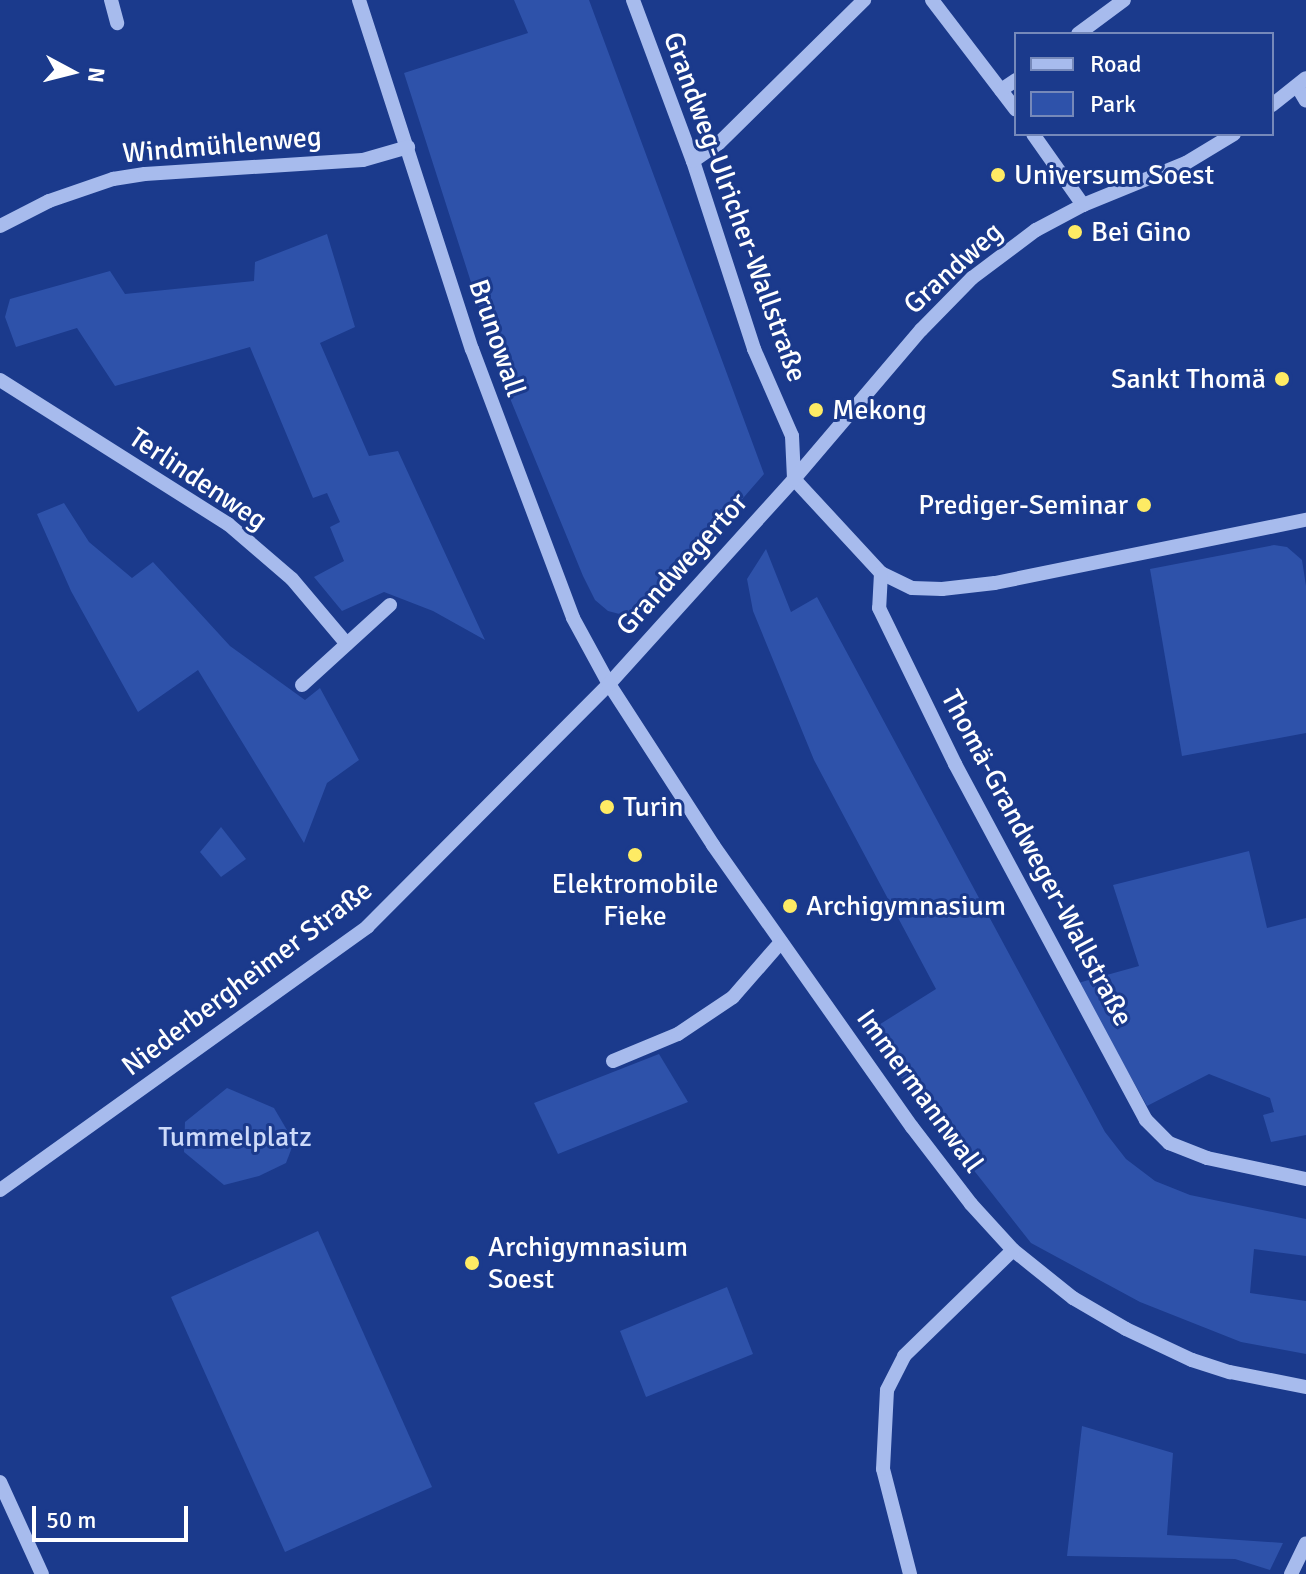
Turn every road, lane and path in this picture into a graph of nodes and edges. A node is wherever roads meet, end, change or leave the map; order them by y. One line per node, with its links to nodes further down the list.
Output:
1 (111, 0): 7 (street)
2 (359, 0): 17 (street, Brunowall)
3 (633, 0): 18 (street, Grandweg-Ulricher-Wallstraße)
4 (864, 0): 18 (street)
5 (932, 0): 11 (street)
6 (1124, 0): 8 (street)
7 (117, 23)
8 (1081, 32)
9 (1014, 81): 11 (street)
10 (1302, 82): 12 (street); 13 (street)
11 (1001, 90): 14 (street)
12 (1306, 101)
13 (1274, 103)
14 (1014, 107)
15 (1034, 136): 19 (street)
16 (1231, 136): 19 (street, Grandweg)
17 (408, 147): 20 (street, Windmühlenweg); 27 (street, Brunowall)
18 (693, 161): 22 (street, Grandweg-Ulricher-Wallstraße)
19 (1083, 205): 22 (street, Grandweg)
20 (0, 226)
21 (0, 380): 26 (street, Terlindenweg)
22 (794, 479): 24 (street); 27 (street, Grandwegertor)
23 (1306, 520): 24 (street)
24 (881, 573): 31 (street, Thomä-Grandweger-Wallstraße)
25 (390, 605): 26 (street)
26 (347, 644): 28 (street)
27 (609, 684): 29 (street, Immermannwall); 32 (street, Niederbergheimer Straße)
28 (302, 685)
29 (781, 942): 30 (street); 33 (street, Immermannwall)
30 (613, 1061)
31 (1306, 1179)
32 (0, 1190)
33 (1013, 1250): 34 (street, Immermannwall); 38 (street)
34 (1306, 1387)
35 (0, 1482): 37 (street)
36 (1306, 1543): 39 (street)
37 (42, 1574)
38 (910, 1574)
39 (1291, 1574)

